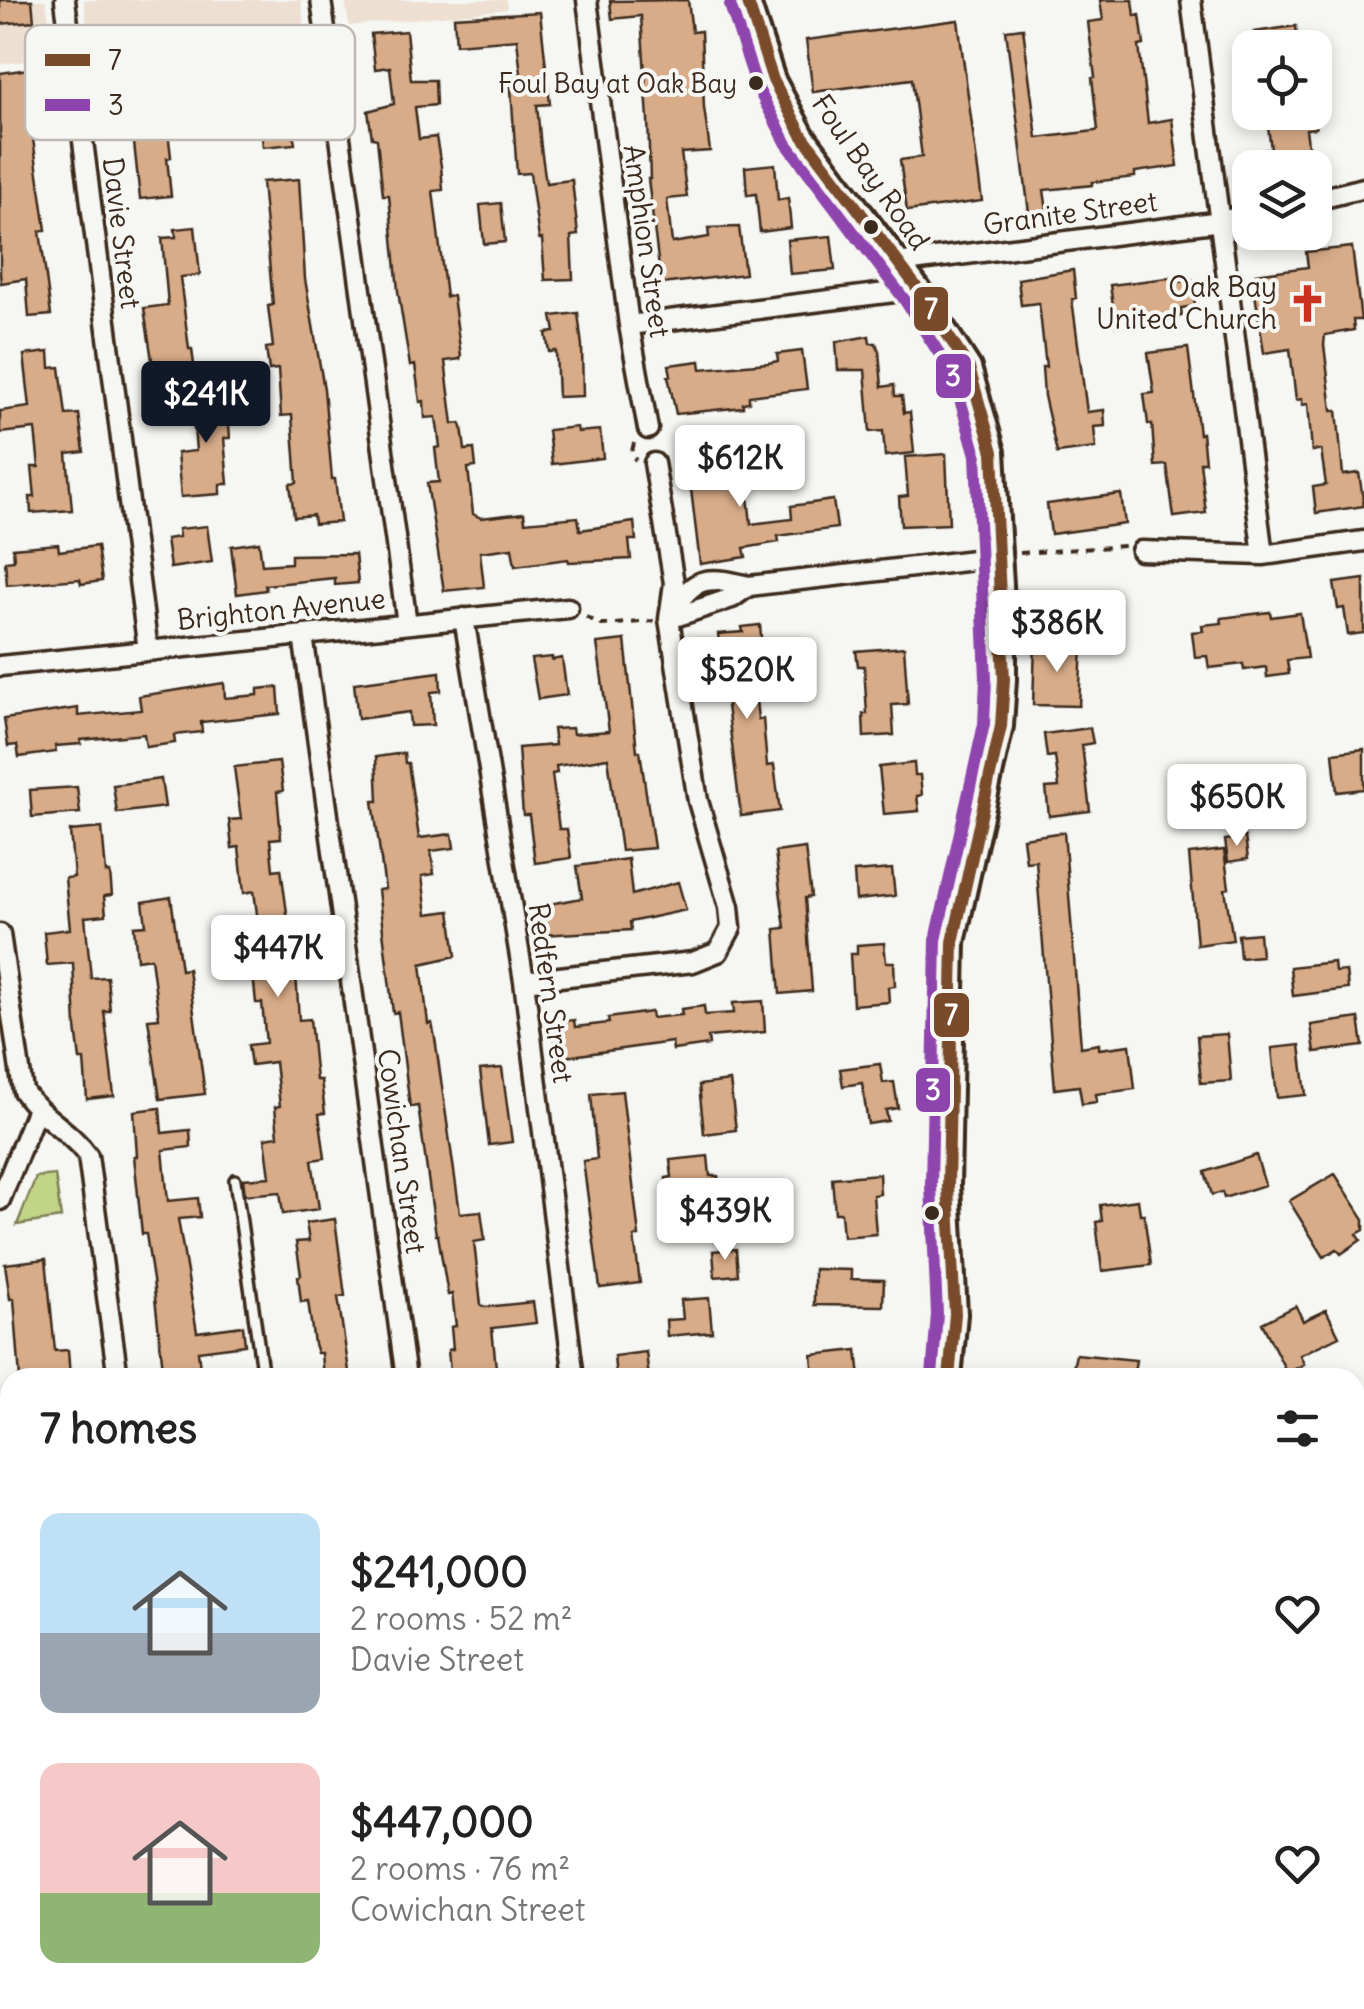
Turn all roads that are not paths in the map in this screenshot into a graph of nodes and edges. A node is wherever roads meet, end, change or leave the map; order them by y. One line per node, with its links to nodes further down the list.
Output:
1 (64, 0): 6 (street, Davie Street)
2 (321, 0): 7 (street)
3 (588, 0): 16 (street, Amphion Street)
4 (747, 0): 14 (street, Foul Bay Road)
5 (1192, 0): 13 (street)
6 (67, 25)
7 (324, 25)
8 (82, 140): 28 (street, Davie Street)
9 (341, 140): 26 (street)
10 (1364, 188): 11 (street)
11 (1332, 196)
12 (1232, 218): 13 (street, Granite Street)
13 (1220, 221): 14 (street, Granite Street); 21 (street)
14 (897, 264): 15 (street, Foul Bay Road)
15 (918, 289): 16 (street); 22 (street, Foul Bay Road)
16 (629, 325): 17 (street, Amphion Street)
17 (648, 428)
18 (654, 463): 25 (street)
19 (1364, 541): 21 (street)
20 (1141, 551): 21 (street)
21 (1263, 555)
22 (1000, 557): 25 (street); 39 (street, Foul Bay Road)
23 (568, 608): 24 (street, Brighton Avenue)
24 (464, 618): 26 (street, Brighton Avenue); 31 (street, Redfern Street)
25 (670, 619): 31 (street)
26 (408, 624): 27 (street, Brighton Avenue)
27 (303, 635): 28 (street, Brighton Avenue); 37 (street, Cowichan Street)
28 (148, 651): 29 (street, Brighton Avenue)
29 (0, 666)
30 (0, 934): 32 (street)
31 (524, 981): 38 (street, Redfern Street)
32 (36, 1111): 34 (street); 35 (street)
33 (235, 1180): 36 (lane)
34 (0, 1200)
35 (117, 1368)
36 (262, 1368)
37 (405, 1368)
38 (573, 1368)
39 (951, 1368)

